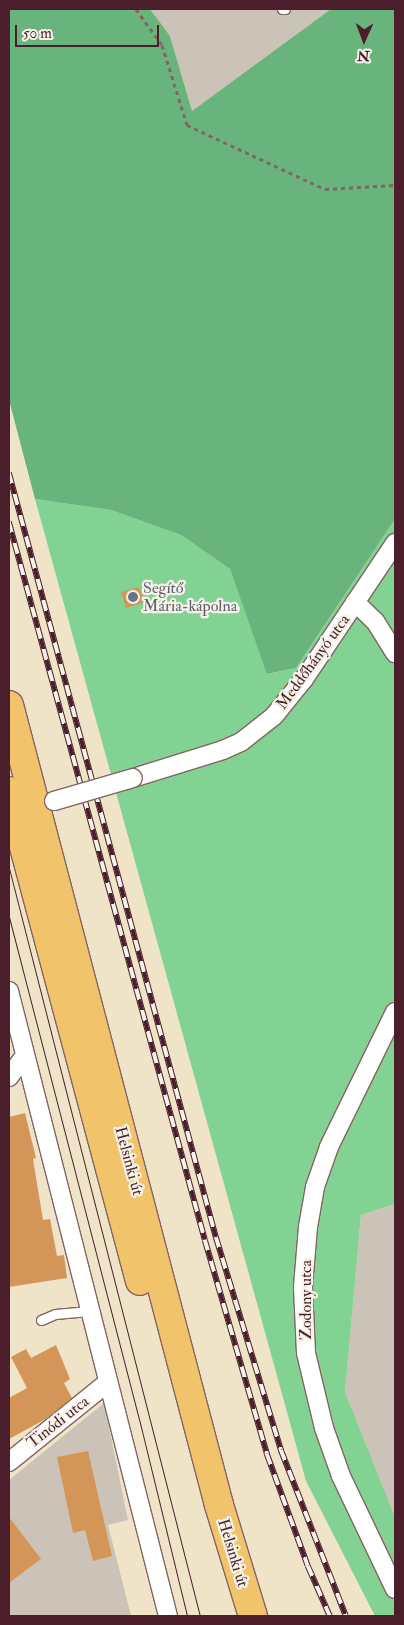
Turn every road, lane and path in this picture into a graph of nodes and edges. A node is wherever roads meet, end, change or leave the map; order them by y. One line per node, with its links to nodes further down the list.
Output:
1 (136, 9): 2 (path)
2 (395, 185)
3 (395, 543): 4 (street, Meddőhányó utca)
4 (355, 602): 5 (street); 8 (street, Meddőhányó utca, bridge)
5 (395, 652)
6 (9, 705): 8 (main road, Helsinki út)
7 (9, 792): 8 (main road); 9 (main road, Helsinki út)
8 (45, 803): 9 (main road); 20 (main road, Helsinki út)
9 (20, 833): 19 (main road, Helsinki út)
10 (9, 991): 12 (street)
11 (395, 1012): 17 (street, Zodony utca)
12 (14, 1067): 13 (street)
13 (89, 1311): 14 (lane); 15 (street)
14 (41, 1320)
15 (108, 1383): 16 (street, Tinódi utca); 18 (street)
16 (9, 1462)
17 (395, 1589)
18 (168, 1616)
19 (236, 1616)
20 (253, 1616)

